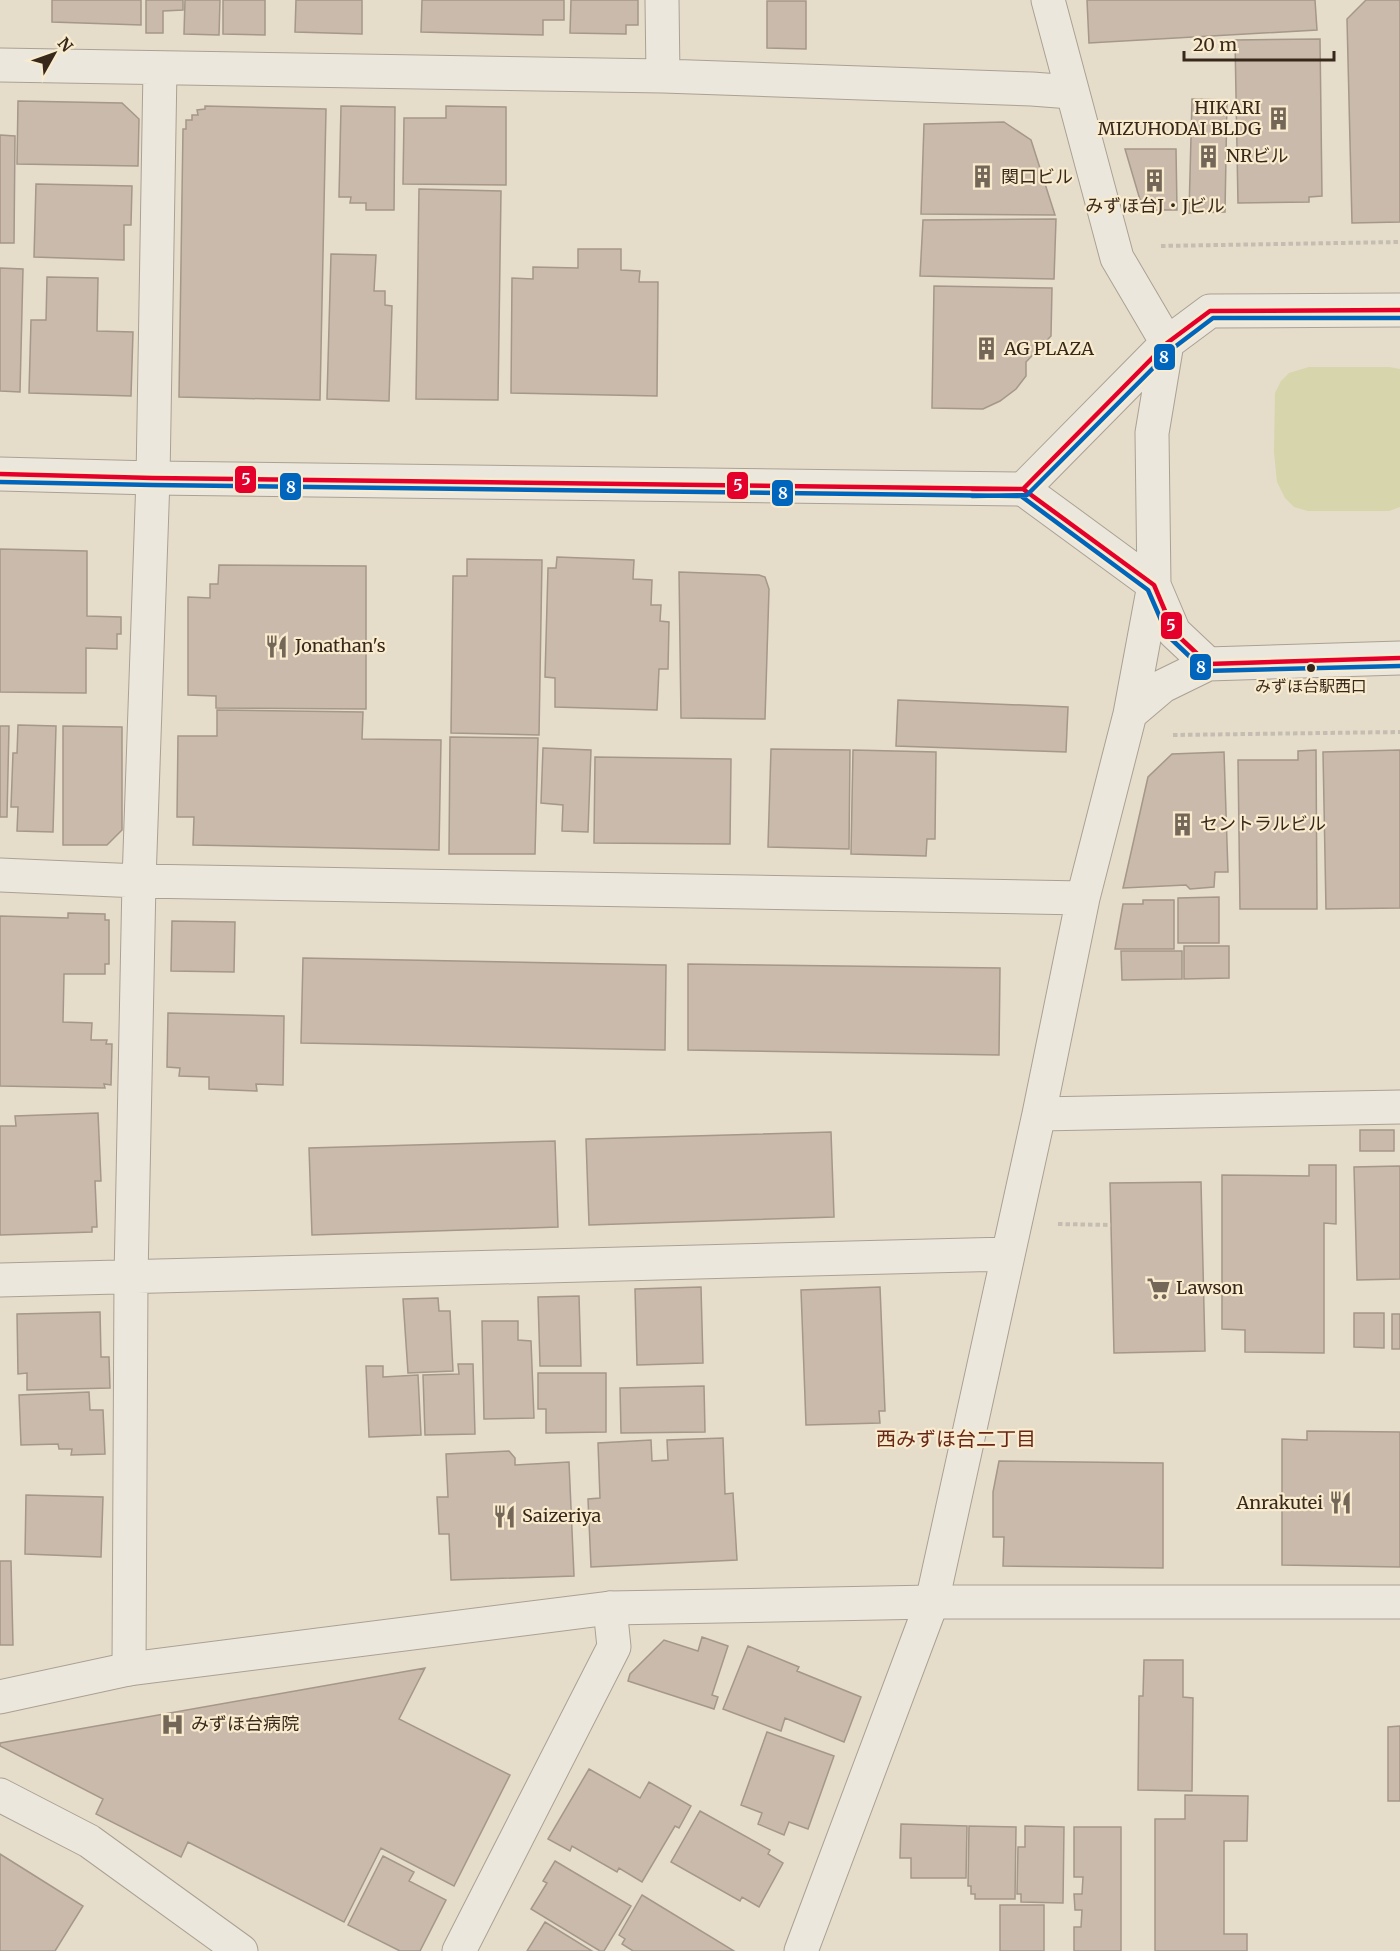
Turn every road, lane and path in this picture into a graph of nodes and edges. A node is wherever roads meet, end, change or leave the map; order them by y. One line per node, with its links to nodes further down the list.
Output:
1 (662, 0): 5 (street)
2 (1048, 0): 6 (street)
3 (0, 65): 4 (street)
4 (160, 69): 5 (street); 12 (street)
5 (663, 76): 6 (street)
6 (1071, 92): 8 (street)
7 (1400, 242): 8 (path)
8 (1117, 258): 10 (street)
9 (1400, 310): 10 (street)
10 (1167, 343): 13 (street); 14 (street)
11 (0, 474): 12 (street)
12 (153, 478): 13 (street); 21 (street)
13 (1023, 489): 14 (street)
14 (1155, 585): 16 (street); 17 (street)
15 (1400, 658): 16 (street)
16 (1208, 664): 17 (street)
17 (1130, 714): 22 (street)
18 (1400, 732): 19 (path)
19 (1168, 735)
20 (0, 875): 21 (street)
21 (138, 881): 22 (street); 28 (street)
22 (1083, 898): 24 (street)
23 (1400, 1107): 24 (street)
24 (1039, 1114): 27 (street)
25 (1052, 1224): 26 (path)
26 (1111, 1225)
27 (1008, 1254): 28 (street); 30 (street)
28 (131, 1278): 29 (street); 33 (street)
29 (0, 1280)
30 (932, 1602): 31 (street); 32 (street); 38 (street)
31 (1400, 1602)
32 (610, 1608): 33 (street); 37 (street)
33 (129, 1669): 34 (street)
34 (0, 1697)
35 (0, 1795): 36 (street)
36 (241, 1951)
37 (459, 1951)
38 (801, 1951)

